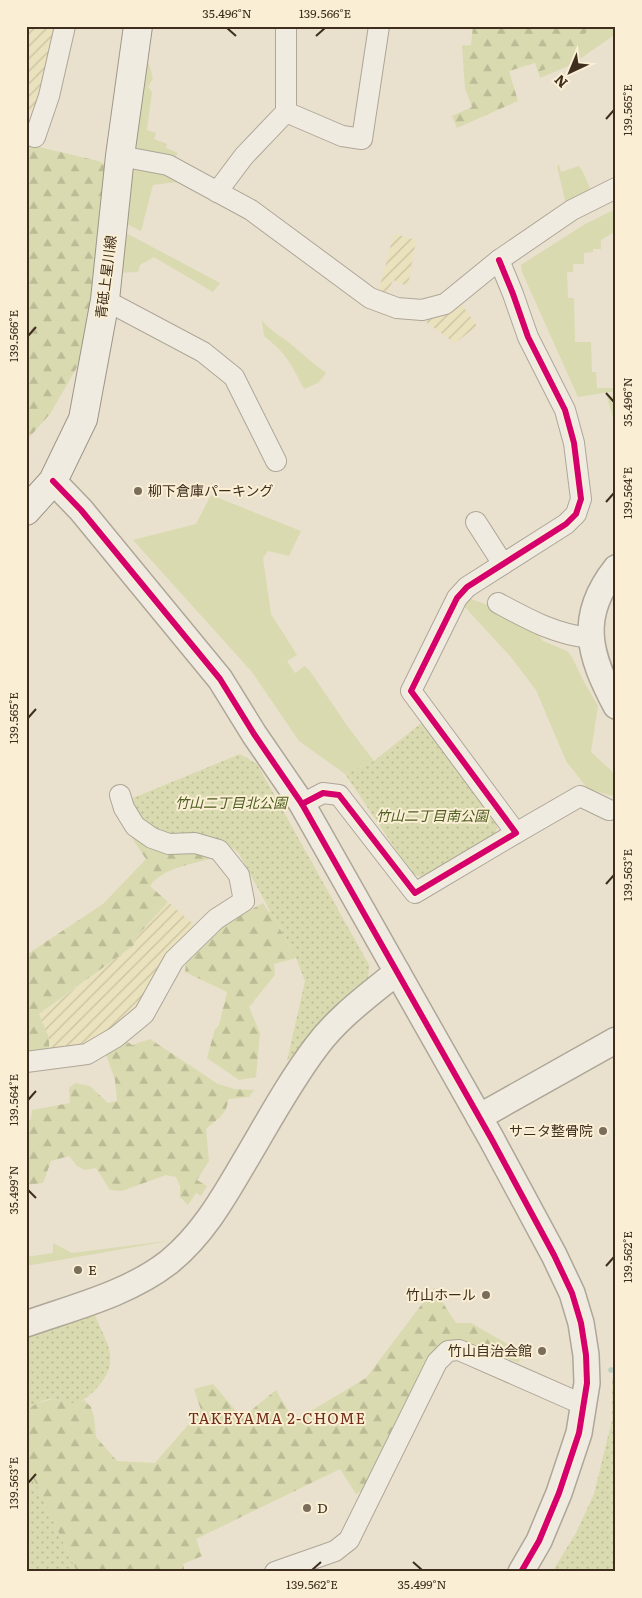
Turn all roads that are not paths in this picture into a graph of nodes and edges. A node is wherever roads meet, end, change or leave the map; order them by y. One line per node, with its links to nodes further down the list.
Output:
1 (64, 26): 6 (street)
2 (138, 26): 7 (main road, 青砥上星川線)
3 (286, 26): 5 (street)
4 (379, 26): 5 (street)
5 (286, 112): 9 (street)
6 (26, 134)
7 (120, 156): 9 (street); 11 (main road, 青砥上星川線)
8 (616, 188): 10 (street)
9 (217, 192): 10 (street)
10 (498, 260): 16 (street)
11 (105, 300): 12 (street); 13 (main road, 青砥上星川線)
12 (276, 461)
13 (53, 481): 14 (main road, 青砥上星川線); 22 (street)
14 (26, 511)
15 (476, 522): 16 (street)
16 (503, 564): 24 (street)
17 (616, 568): 19 (street)
18 (498, 603): 19 (street)
19 (591, 638): 20 (street)
20 (616, 706)
21 (120, 795): 27 (street)
22 (302, 804): 24 (street); 25 (street)
23 (609, 810): 24 (street)
24 (516, 833)
25 (397, 972): 28 (street); 29 (street)
26 (616, 1040): 28 (street)
27 (26, 1062)
28 (479, 1117): 30 (street)
29 (26, 1324)
30 (584, 1405): 31 (street); 32 (street)
31 (275, 1572)
32 (521, 1572)

